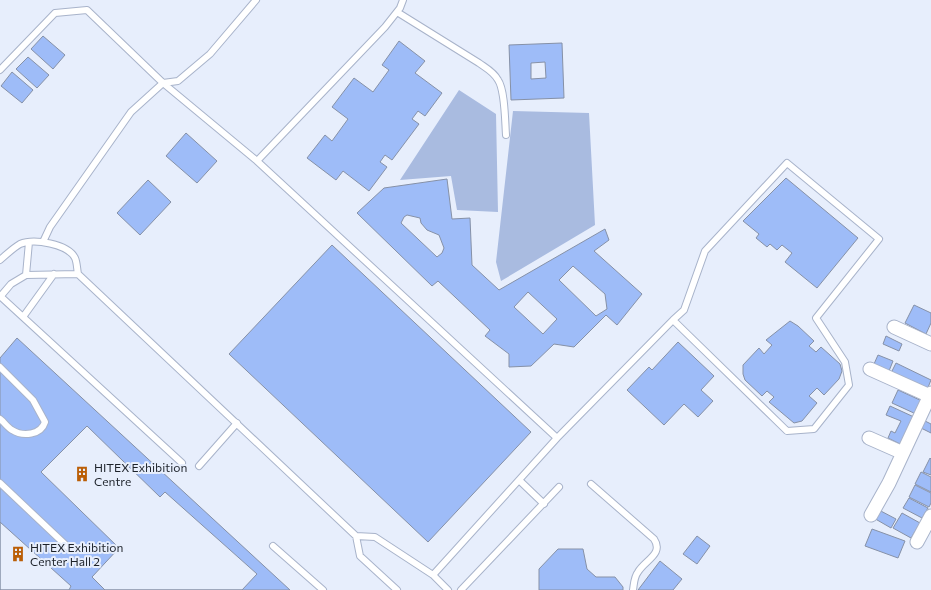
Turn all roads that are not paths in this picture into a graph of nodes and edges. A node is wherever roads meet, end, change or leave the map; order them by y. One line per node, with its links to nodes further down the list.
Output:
1 (256, 0): 5 (lane)
2 (403, 0): 3 (lane)
3 (397, 12): 6 (lane); 7 (lane)
4 (0, 70): 5 (lane)
5 (164, 83): 7 (lane); 9 (lane)
6 (506, 135)
7 (257, 160): 24 (lane)
8 (29, 242): 9 (lane); 10 (lane); 13 (lane)
9 (43, 242): 12 (lane)
10 (0, 260)
11 (54, 274): 12 (lane); 13 (lane); 15 (lane)
12 (78, 274): 23 (lane)
13 (26, 275): 14 (lane)
14 (0, 296): 15 (lane)
15 (23, 317): 27 (lane)
16 (673, 320): 16 (lane); 24 (lane)
17 (894, 326): 18 (street)
18 (931, 344)
19 (0, 367): 22 (lane)
20 (870, 369): 21 (street)
21 (930, 395): 26 (street)
22 (0, 419)
23 (237, 423): 28 (lane); 36 (lane)
24 (557, 438): 29 (lane)
25 (870, 438): 26 (street)
26 (903, 453): 34 (street)
27 (182, 463)
28 (199, 466)
29 (519, 480): 33 (lane); 40 (lane)
30 (0, 483): 39 (lane)
31 (591, 484): 45 (lane)
32 (559, 487): 33 (lane)
33 (544, 504): 44 (lane)
34 (871, 515)
35 (931, 516): 37 (street)
36 (356, 536): 40 (lane); 42 (lane)
37 (918, 542)
38 (273, 546): 41 (lane)
39 (71, 550)
40 (432, 575): 43 (lane)
41 (322, 590)
42 (397, 590)
43 (448, 590)
44 (462, 590)
45 (633, 590)

